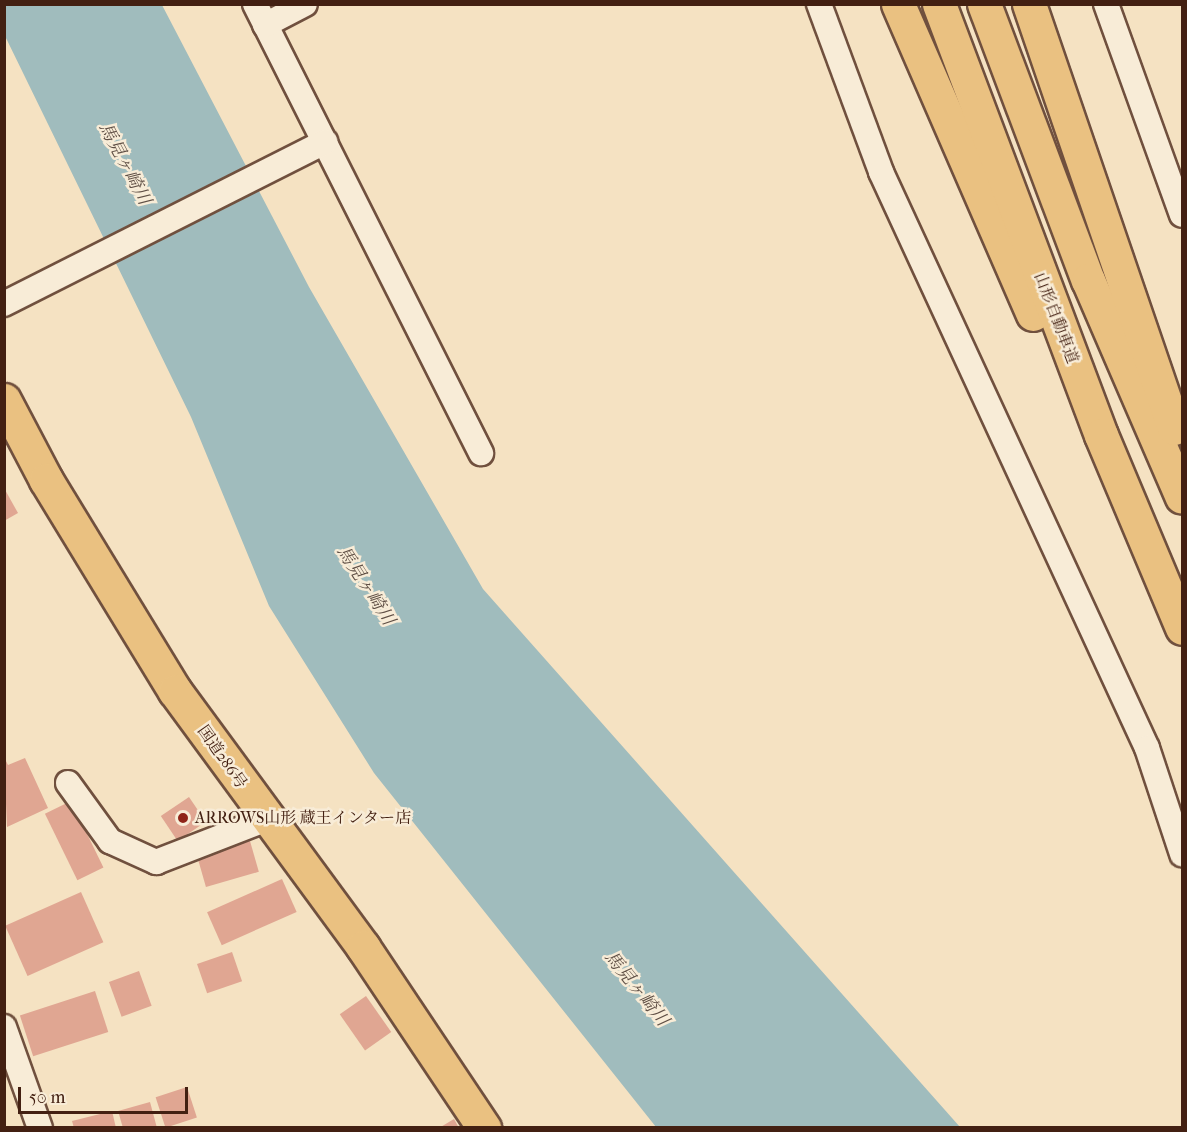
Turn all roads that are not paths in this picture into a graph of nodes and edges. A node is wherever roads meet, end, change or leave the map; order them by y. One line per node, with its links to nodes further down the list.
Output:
1 (305, 4): 8 (street)
2 (819, 4): 19 (street)
3 (898, 4): 16 (highway)
4 (939, 4): 16 (highway, 山形自動車道)
5 (984, 4): 15 (highway)
6 (1029, 4): 13 (highway)
7 (1106, 4): 10 (street)
8 (260, 15): 9 (street)
9 (325, 142): 11 (street); 14 (street)
10 (1182, 215)
11 (4, 304)
12 (4, 400): 18 (highway, 国道286号)
13 (1182, 449)
14 (481, 453)
15 (1182, 497)
16 (1179, 621)
17 (68, 783): 18 (street)
18 (267, 819): 22 (highway, 国道286号)
19 (1182, 854)
20 (4, 1027): 21 (street)
21 (40, 1128)
22 (484, 1128)

